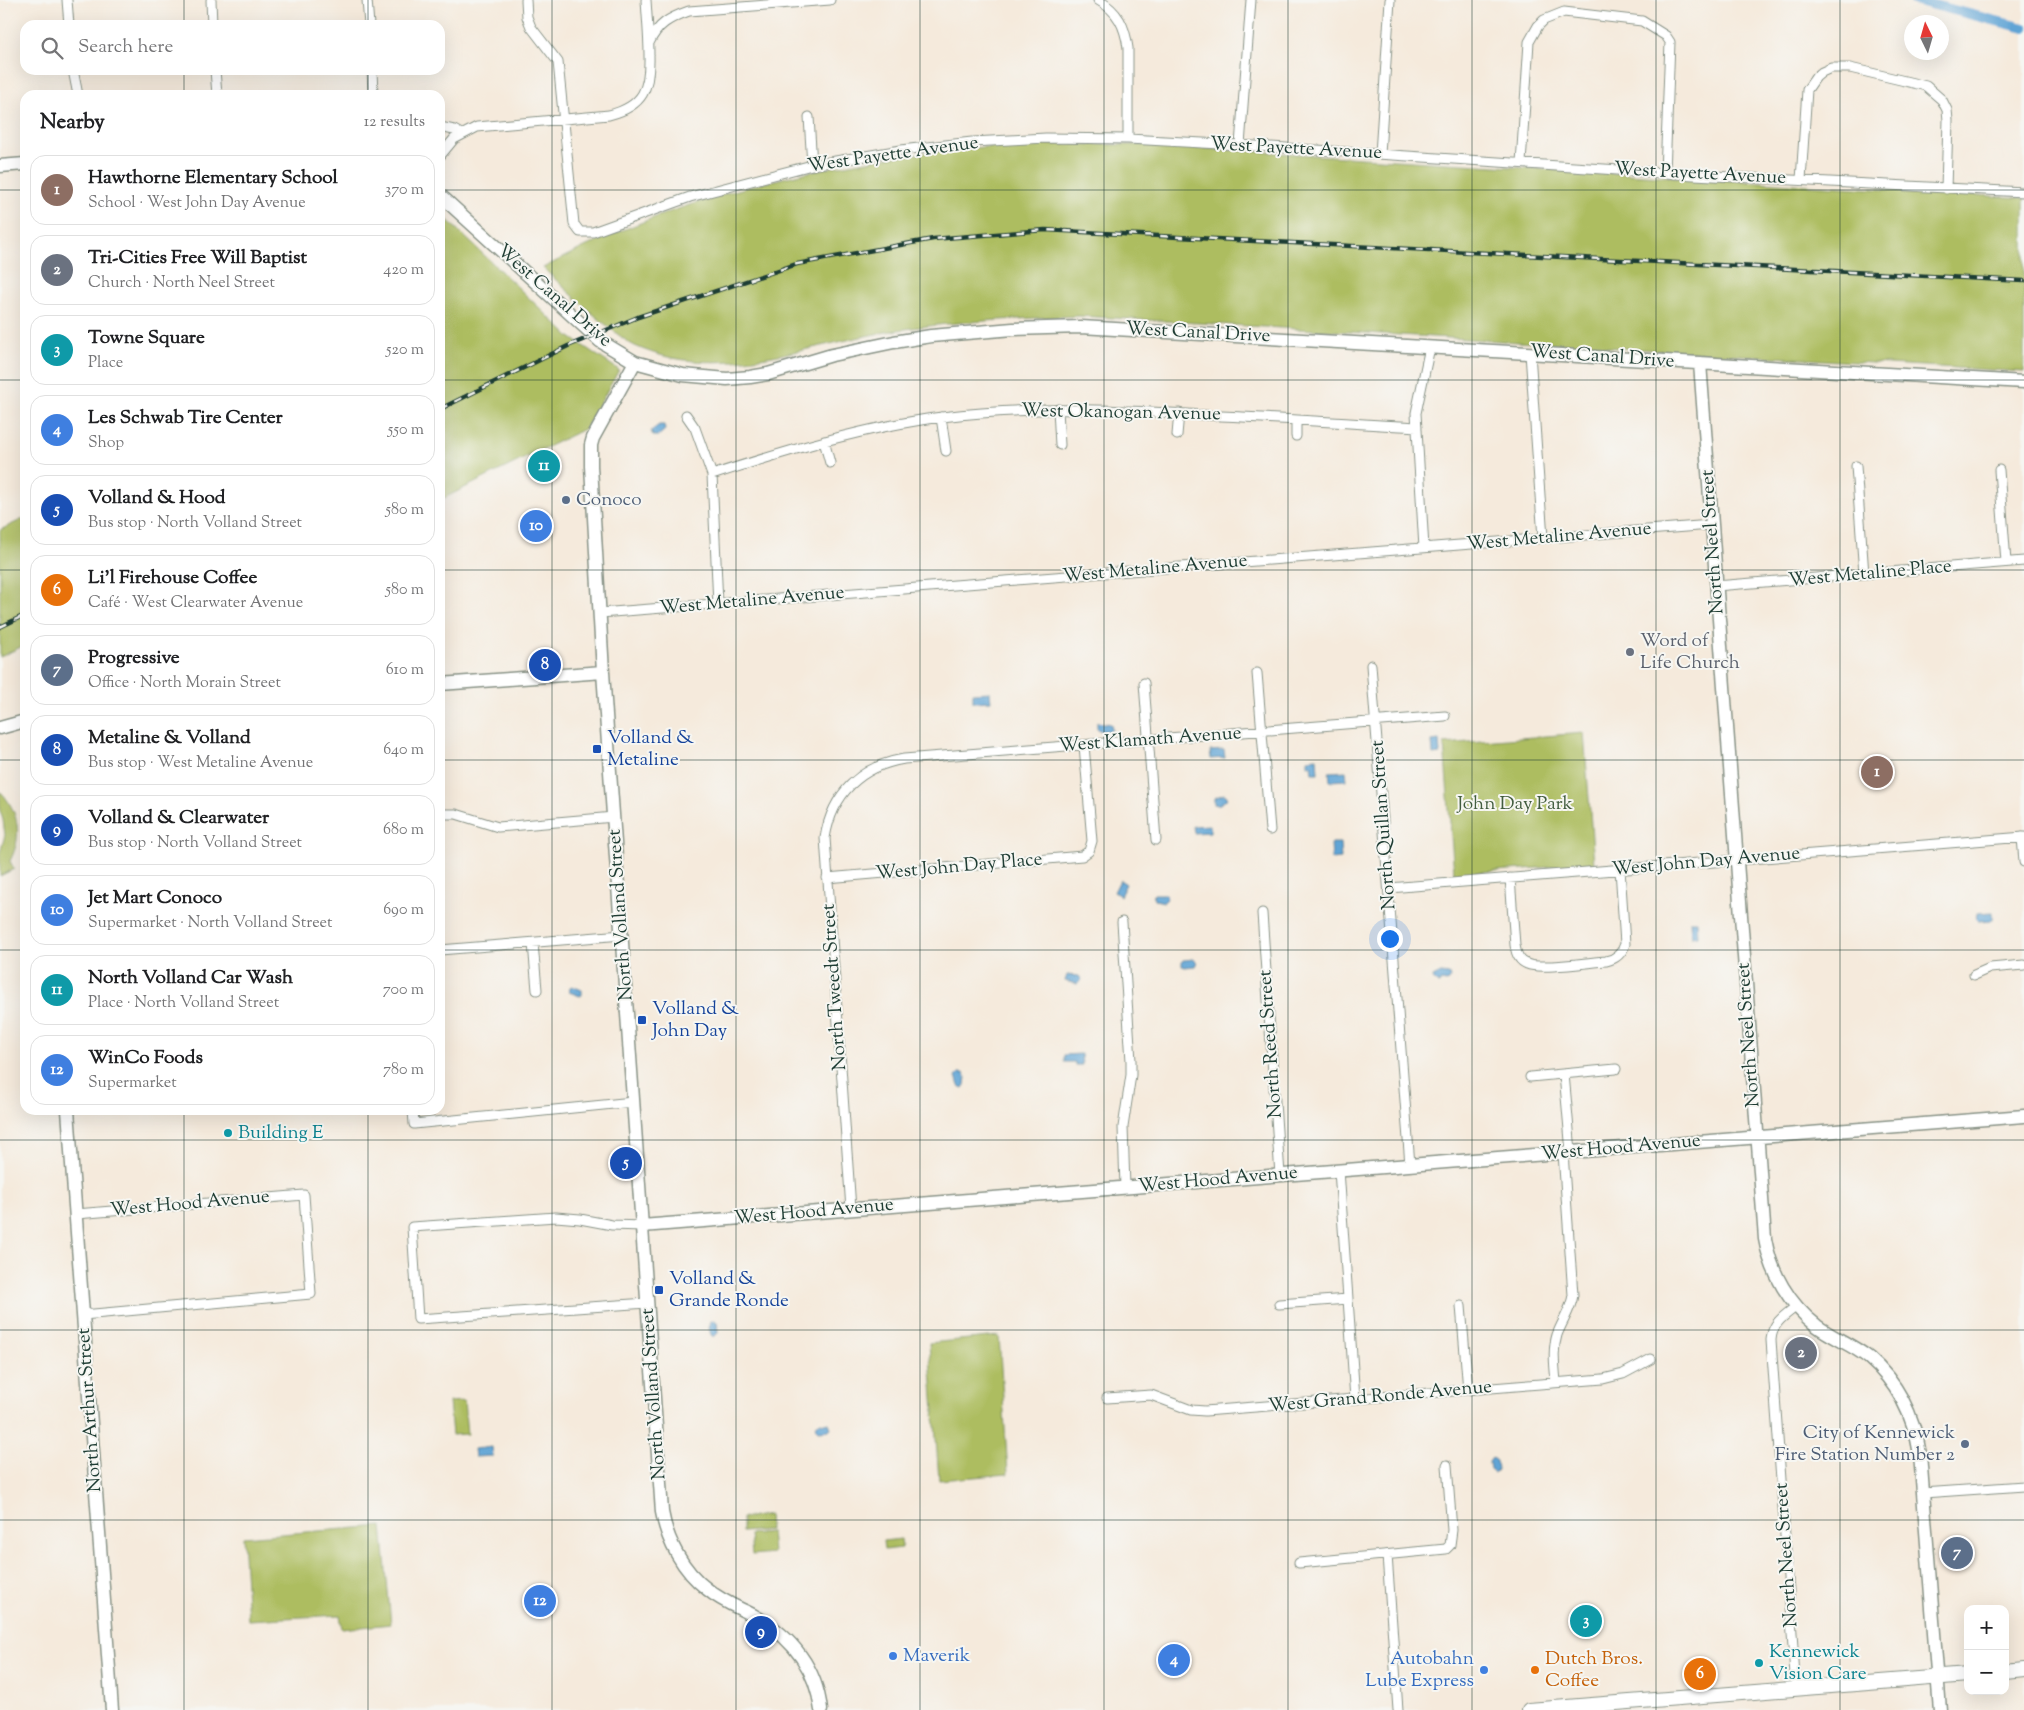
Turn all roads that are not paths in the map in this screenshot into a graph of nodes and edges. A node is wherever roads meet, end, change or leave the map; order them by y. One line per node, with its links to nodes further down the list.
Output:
1 (67, 0): 10 (street)
2 (211, 0): 11 (street)
3 (368, 0): 12 (street)
4 (526, 0): 21 (street)
5 (646, 0): 13 (street)
6 (830, 0): 13 (street)
7 (1098, 0): 24 (street)
8 (1251, 0): 25 (street)
9 (1390, 0): 27 (street)
10 (68, 20)
11 (212, 20)
12 (369, 20)
13 (649, 43): 21 (street)
14 (74, 75): 17 (street)
15 (215, 75): 18 (street)
16 (372, 75): 19 (street)
17 (77, 90)
18 (217, 90)
19 (373, 90)
20 (809, 117): 30 (street)
21 (564, 120): 23 (street); 30 (street, West Payette Avenue)
22 (445, 128): 23 (street)
23 (461, 134): 26 (street)
24 (1128, 139): 25 (street, West Payette Avenue); 30 (street, West Payette Avenue)
25 (1240, 145): 27 (street, West Payette Avenue)
26 (445, 151)
27 (1380, 154): 28 (street, West Payette Avenue)
28 (1521, 163): 32 (street, West Payette Avenue); 32 (street)
29 (20, 164): 31 (street)
30 (812, 165)
31 (0, 166)
32 (1665, 173): 33 (street, West Payette Avenue)
33 (1802, 180): 34 (street, West Payette Avenue); 34 (street)
34 (1946, 189): 35 (street, West Payette Avenue)
35 (2024, 192)
36 (445, 199): 39 (street, West Canal Drive)
37 (1430, 347): 38 (street, West Canal Drive); 39 (street, West Canal Drive); 47 (street)
38 (1530, 352): 40 (street, West Canal Drive); 58 (street)
39 (635, 362): 65 (street, North Volland Street)
40 (1700, 363): 41 (street, West Canal Drive); 57 (street, North Neel Street)
41 (2024, 382)
42 (1058, 409): 43 (street, West Okanogan Avenue); 45 (street, West Okanogan Avenue); 51 (street)
43 (1179, 413): 46 (street, West Okanogan Avenue); 48 (street)
44 (686, 415): 56 (street)
45 (941, 417): 50 (street, West Okanogan Avenue); 52 (street)
46 (1296, 420): 47 (street, West Okanogan Avenue); 49 (street)
47 (1417, 426): 59 (street)
48 (1177, 435)
49 (1296, 436)
50 (824, 441): 53 (street); 56 (street, West Okanogan Avenue)
51 (1060, 445)
52 (946, 451)
53 (830, 463)
54 (1856, 466): 62 (street)
55 (1999, 470): 61 (street)
56 (712, 475): 64 (street)
57 (1711, 525): 58 (street, West Metaline Avenue); 63 (street, North Neel Street)
58 (1543, 538): 59 (street, West Metaline Avenue)
59 (1424, 548): 64 (street, West Metaline Avenue)
60 (2024, 561): 61 (street, West Metaline Place)
61 (2006, 562): 62 (street, West Metaline Place)
62 (1864, 574): 63 (street, West Metaline Place)
63 (1716, 586): 84 (street, North Neel Street)
64 (718, 604): 65 (street, West Metaline Avenue)
65 (600, 613): 67 (street, North Volland Street)
66 (1371, 665): 73 (street, North Quillan Street)
67 (603, 672): 70 (street); 80 (street, North Volland Street)
68 (1257, 673): 75 (street)
69 (1144, 683): 76 (street)
70 (445, 684)
71 (1445, 716): 73 (street, West Klamath Avenue)
72 (20, 722): 74 (street)
73 (1376, 722): 75 (street, West Klamath Avenue); 89 (street, North Quillan Street)
74 (0, 728)
75 (1262, 732): 76 (street, West Klamath Avenue); 81 (street)
76 (1148, 740): 77 (street, West Klamath Avenue); 83 (street)
77 (1084, 745): 78 (street, West Klamath Avenue); 87 (street, West John Day Place)
78 (859, 776): 87 (street, North Tweedt Street)
79 (445, 814): 80 (street)
80 (614, 817): 92 (street, North Volland Street)
81 (1270, 830)
82 (2023, 837): 84 (street, West John Day Avenue); 85 (street)
83 (1156, 840)
84 (1736, 860): 86 (street, West John Day Avenue); 105 (street, North Neel Street)
85 (2024, 862)
86 (1620, 869): 88 (street, West John Day Avenue); 88 (street)
87 (827, 878): 111 (street, North Tweedt Street)
88 (1510, 878): 89 (street, West John Day Avenue)
89 (1389, 888): 107 (street, North Quillan Street)
90 (1262, 913): 109 (street, North Reed Street)
91 (1122, 922): 110 (street)
92 (622, 935): 93 (street); 101 (street, North Volland Street)
93 (533, 943): 94 (street); 97 (street)
94 (445, 950)
95 (2024, 964): 96 (street)
96 (1974, 975)
97 (538, 990)
98 (1616, 1069): 99 (street)
99 (1564, 1074): 100 (street); 106 (street)
100 (1530, 1076)
101 (633, 1102): 103 (street); 113 (street, North Volland Street)
102 (68, 1115): 112 (street, North Arthur Street)
103 (413, 1115)
104 (2024, 1116): 105 (street, West Hood Avenue)
105 (1756, 1137): 106 (street, West Hood Avenue); 118 (street, North Neel Street)
106 (1567, 1152): 107 (street, West Hood Avenue); 121 (street)
107 (1410, 1165): 108 (street, West Hood Avenue)
108 (1338, 1170): 109 (street, West Hood Avenue); 114 (street)
109 (1280, 1175): 110 (street, West Hood Avenue)
110 (1125, 1188): 111 (street, West Hood Avenue)
111 (851, 1209): 113 (street, West Hood Avenue)
112 (76, 1214): 119 (street, North Arthur Street); 119 (street, West Hood Avenue)
113 (642, 1226): 115 (street, North Volland Street); 115 (street, West Hood Avenue)
114 (1348, 1299): 116 (street); 124 (street)
115 (647, 1303): 137 (street, North Volland Street)
116 (1279, 1304)
117 (1461, 1306): 122 (street)
118 (1797, 1306): 127 (street); 134 (street, North Neel Street)
119 (83, 1315): 136 (street, North Arthur Street)
120 (1650, 1359): 121 (street, West Grand Ronde Avenue)
121 (1556, 1383): 122 (street, West Grand Ronde Avenue)
122 (1468, 1390): 124 (street, West Grand Ronde Avenue)
123 (1107, 1398): 124 (street, West Grand Ronde Avenue)
124 (1355, 1399)
125 (1448, 1465): 128 (street)
126 (2024, 1486): 127 (street)
127 (1923, 1493): 133 (street)
128 (1386, 1555): 129 (street); 138 (street)
129 (1299, 1563)
130 (2024, 1670): 131 (main road)
131 (2009, 1672)
132 (1964, 1675): 133 (main road)
133 (1937, 1677): 134 (main road); 140 (street)
134 (1796, 1689): 135 (main road)
135 (1626, 1706): 139 (main road)
136 (112, 1710)
137 (821, 1710)
138 (1398, 1710)
139 (1529, 1710)
140 (1940, 1710)

